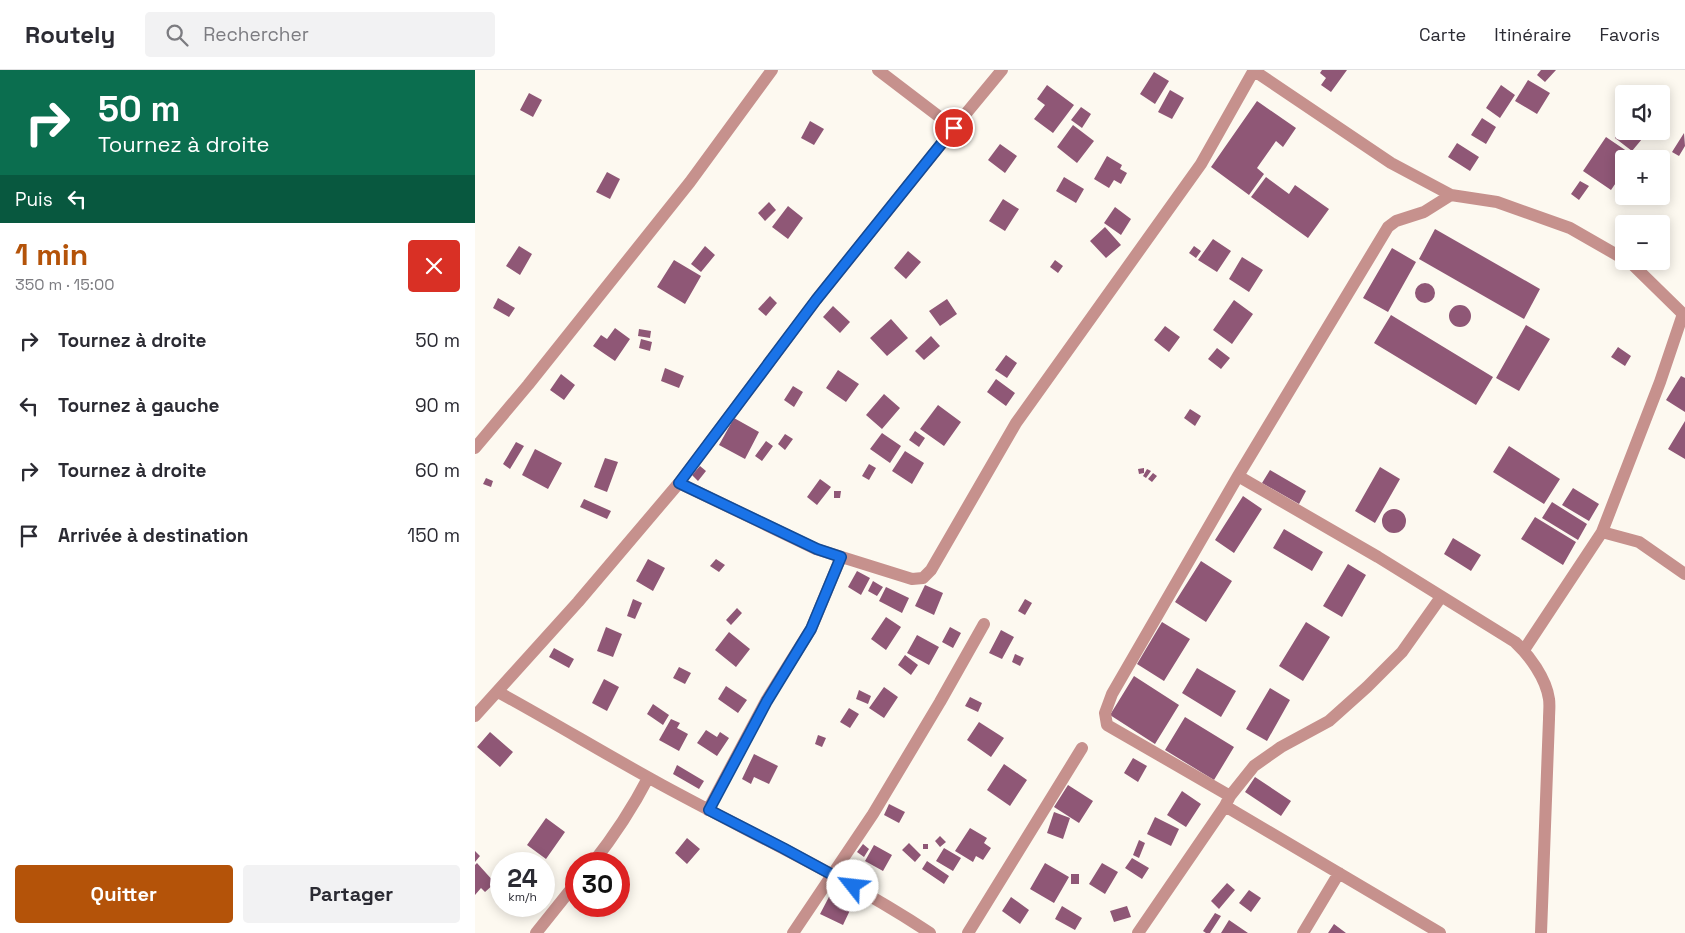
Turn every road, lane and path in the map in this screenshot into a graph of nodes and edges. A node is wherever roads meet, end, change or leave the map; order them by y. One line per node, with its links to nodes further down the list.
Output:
1 (772, 70): 10 (street)
2 (879, 70): 5 (street)
3 (1002, 70): 5 (street)
4 (1254, 70): 6 (street); 14 (street)
5 (954, 128): 12 (street)
6 (1451, 195): 7 (street); 11 (street)
7 (1615, 254)
8 (1638, 270): 9 (street)
9 (1684, 315): 13 (street)
10 (475, 448)
11 (1238, 476): 16 (street); 23 (street)
12 (679, 483): 14 (street); 19 (street)
13 (1602, 532): 15 (street); 18 (street)
14 (841, 557): 24 (street)
15 (1685, 574)
16 (1441, 597): 18 (street); 23 (street)
17 (985, 624): 27 (street)
18 (1524, 650): 36 (street)
19 (498, 692): 20 (street); 22 (street)
20 (475, 716)
21 (1082, 748): 32 (street)
22 (648, 778): 24 (street); 25 (street)
23 (1227, 801): 26 (street); 33 (street)
24 (709, 810): 27 (street)
25 (601, 852)
26 (1339, 873): 34 (street); 35 (street)
27 (833, 875): 30 (street); 31 (street)
28 (565, 897): 29 (street)
29 (536, 933)
30 (793, 933)
31 (930, 933)
32 (968, 933)
33 (1138, 933)
34 (1303, 933)
35 (1440, 933)
36 (1541, 933)

